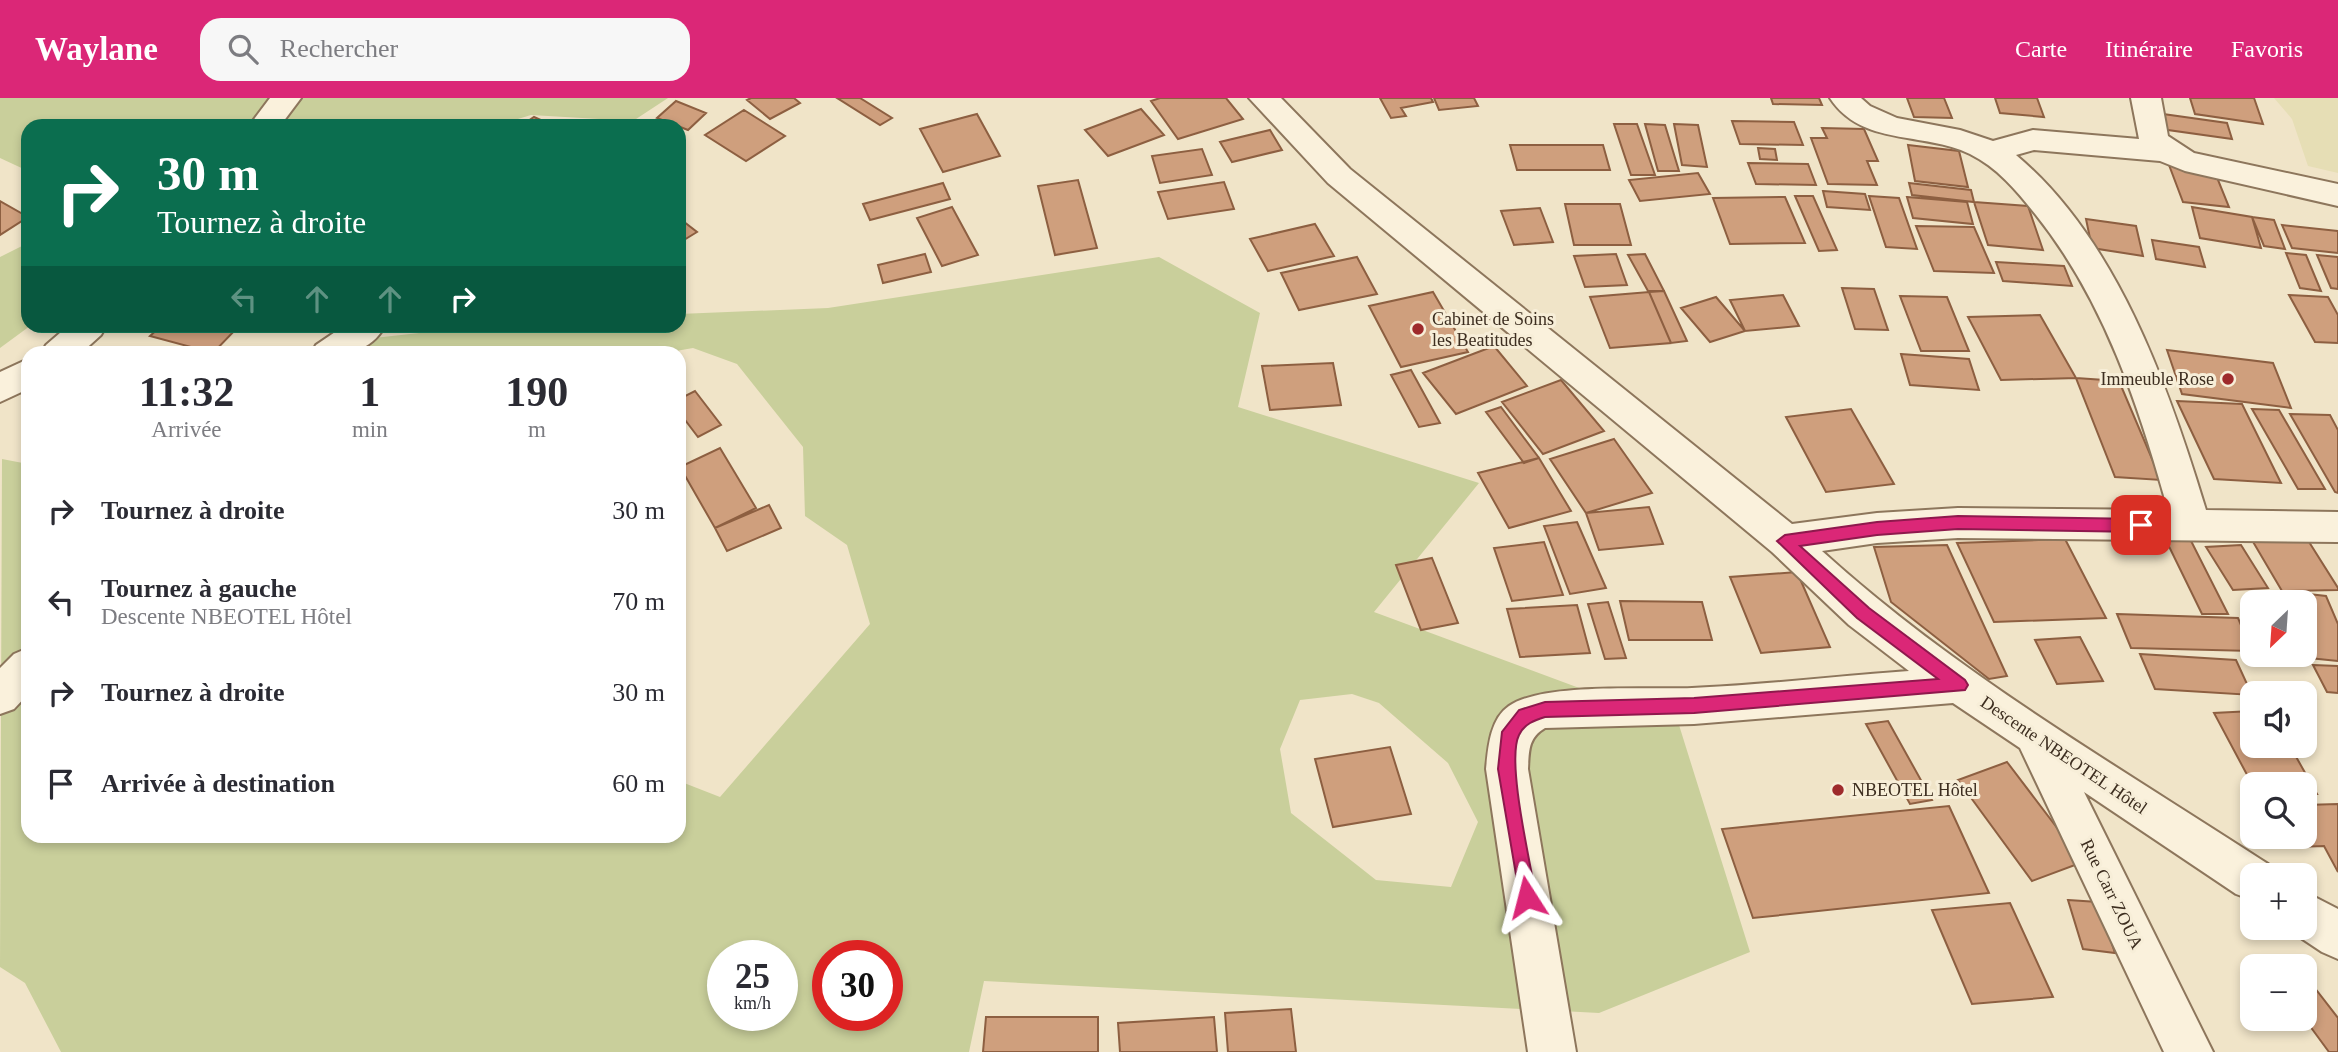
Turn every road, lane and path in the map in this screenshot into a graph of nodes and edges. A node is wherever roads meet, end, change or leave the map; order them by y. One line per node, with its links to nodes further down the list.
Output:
1 (286, 98): 5 (street)
2 (1264, 98): 17 (street, Descente NBEOTEL Hôtel)
3 (1845, 98): 7 (street)
4 (2146, 98): 6 (street)
5 (270, 119)
6 (2163, 151): 7 (street); 8 (street)
7 (1991, 152): 15 (street)
8 (2338, 195)
9 (81, 333): 11 (street)
10 (358, 333): 12 (street)
11 (67, 346)
12 (339, 346)
13 (21, 376): 14 (street)
14 (0, 390)
15 (2192, 527): 16 (street); 17 (street)
16 (2338, 527)
17 (1785, 541): 19 (street, Descente NBEOTEL Hôtel)
18 (21, 674): 20 (street)
19 (1959, 685): 21 (street, Descente NBEOTEL Hôtel); 25 (street)
20 (0, 696)
21 (2035, 736): 22 (street, Descente NBEOTEL Hôtel); 26 (street, Rue Carr ZOUA)
22 (2240, 871)
23 (2317, 922): 24 (street)
24 (2338, 936)
25 (1552, 1052)
26 (2189, 1052)

